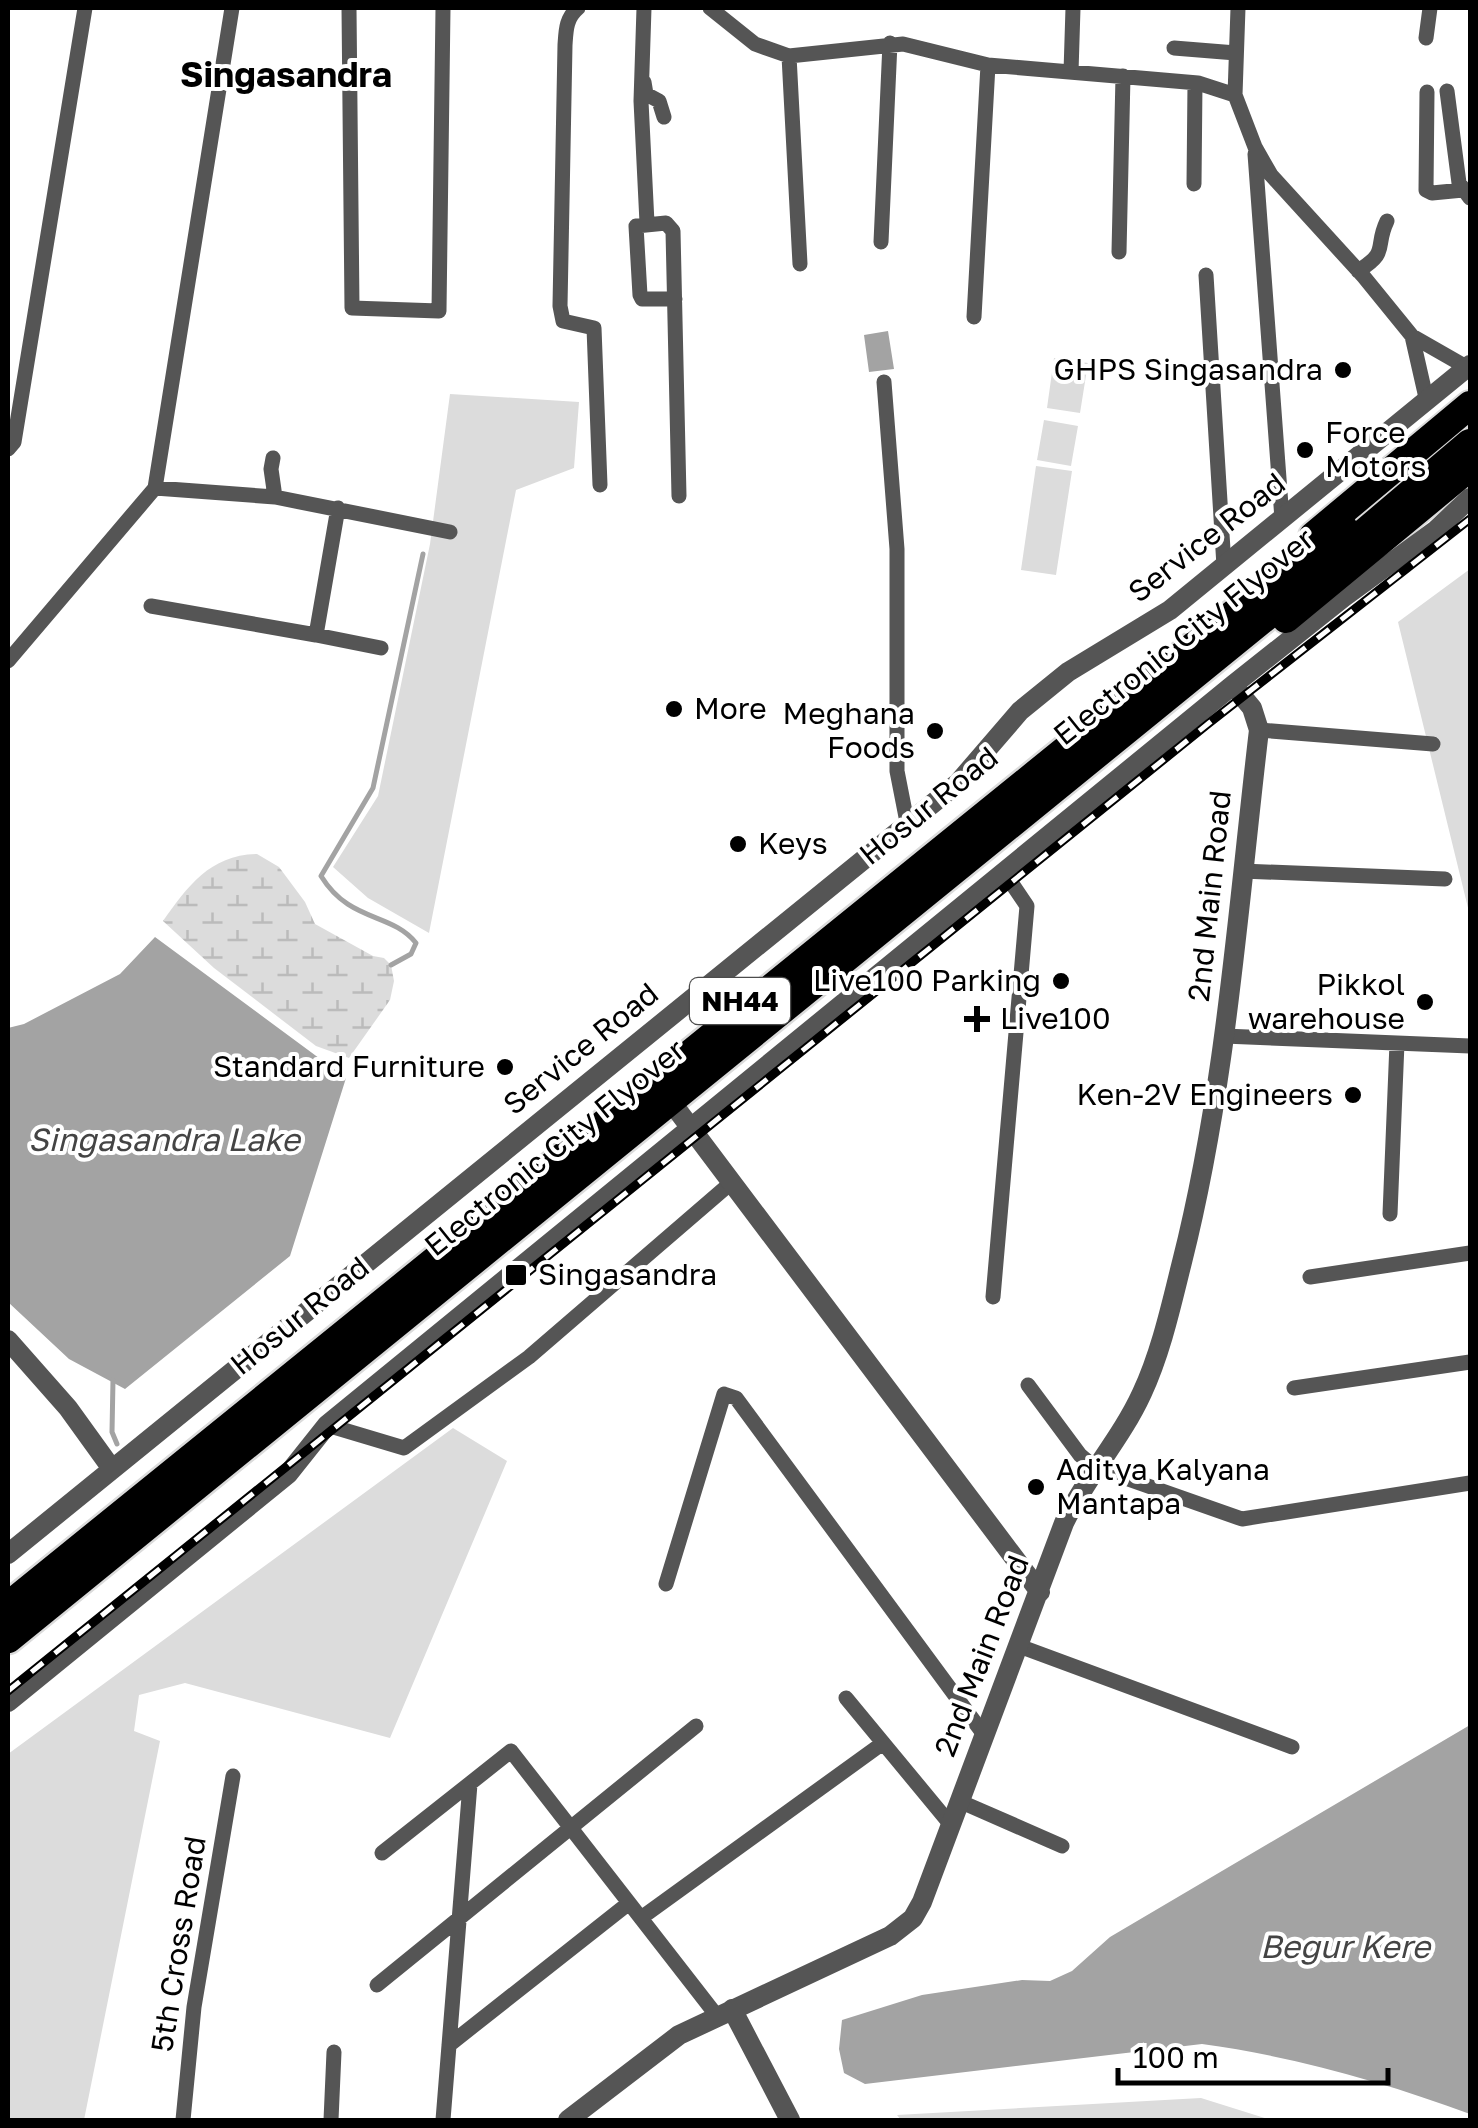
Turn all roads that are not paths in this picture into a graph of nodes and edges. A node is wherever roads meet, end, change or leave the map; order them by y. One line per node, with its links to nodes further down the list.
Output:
1 (85, 8): 44 (street)
2 (232, 8): 48 (street)
3 (349, 8): 4 (street)
4 (442, 8)
5 (578, 8): 47 (street)
6 (644, 8): 18 (street)
7 (710, 8): 15 (street)
8 (1073, 8): 17 (street)
9 (1238, 8): 14 (street)
10 (1430, 8): 11 (street)
11 (1426, 38)
12 (890, 43): 15 (street); 16 (street); 30 (street)
13 (1174, 48): 14 (street)
14 (1236, 53): 23 (street)
15 (790, 56): 32 (street)
16 (988, 65): 17 (street); 36 (street)
17 (1071, 72): 19 (street)
18 (642, 73): 24 (street); 29 (street)
19 (1124, 76): 20 (street); 31 (street)
20 (1196, 84): 23 (street); 26 (street)
21 (1446, 90): 27 (street)
22 (1426, 92): 27 (street)
23 (1235, 95): 25 (street)
24 (664, 117)
25 (1255, 147): 33 (street); 53 (street)
26 (1194, 184)
27 (1467, 194)
28 (1387, 220): 33 (street)
29 (647, 223): 35 (street); 35 (street)
30 (882, 242)
31 (1119, 252)
32 (800, 264)
33 (1358, 272): 37 (street)
34 (1206, 275): 55 (street)
35 (674, 299): 49 (street)
36 (974, 317)
37 (1412, 336): 38 (street); 40 (street)
38 (1469, 367): 40 (street, Service Road)
39 (884, 382): 63 (street)
40 (1427, 402): 53 (street, Service Road)
41 (1470, 405): 87 (highway, Hosur Road / NH44)
42 (1470, 419): 88 (highway, Electronic City Flyover)
43 (1470, 444): 89 (highway, Electronic City Flyover)
44 (8, 449)
45 (273, 458): 50 (street)
46 (1470, 467): 70 (highway, NH44)
47 (600, 485)
48 (155, 488): 50 (street); 59 (street)
49 (679, 496)
50 (275, 497): 52 (street)
51 (1470, 498): 60 (street)
52 (338, 508): 54 (street); 57 (street)
53 (1282, 519): 55 (street, Service Road)
54 (450, 532)
55 (1224, 566): 63 (street, Service Road)
56 (151, 606): 57 (street)
57 (316, 635): 58 (street)
58 (381, 648)
59 (8, 661)
60 (1233, 685): 61 (street); 65 (street)
61 (1259, 730): 62 (street); 64 (street, 2nd Main Road)
62 (1434, 744)
63 (907, 822): 82 (street, Service Road)
64 (1242, 871): 66 (street); 67 (street, 2nd Main Road)
65 (1004, 872): 70 (street); 75 (street)
66 (1445, 879)
67 (1224, 1036): 68 (street); 81 (street, 2nd Main Road)
68 (1397, 1043): 69 (street); 72 (street)
69 (1470, 1046)
70 (684, 1120): 71 (street); 80 (street); 91 (highway, NH44)
71 (732, 1182): 80 (street); 86 (street)
72 (1390, 1214)
73 (1470, 1253): 74 (street)
74 (1310, 1278)
75 (992, 1298)
76 (8, 1340): 82 (street)
77 (1470, 1362): 79 (street)
78 (1028, 1385): 81 (street)
79 (1294, 1388)
80 (327, 1425): 93 (street)
81 (1094, 1467): 83 (street); 86 (street, 2nd Main Road)
82 (112, 1469): 84 (street, Service Road)
83 (1470, 1483)
84 (8, 1554)
85 (666, 1584): 95 (street)
86 (1040, 1592): 90 (street, 2nd Main Road)
87 (8, 1596)
88 (8, 1607)
89 (8, 1638)
90 (1019, 1646): 95 (street, 2nd Main Road); 97 (street)
91 (8, 1655)
92 (846, 1698): 96 (street)
93 (8, 1702)
94 (696, 1726): 102 (street)
95 (984, 1736): 100 (street, 2nd Main Road)
96 (883, 1742): 101 (street); 107 (street)
97 (1292, 1747)
98 (232, 1776): 113 (street, 5th Cross Road)
99 (470, 1784): 102 (street); 104 (street); 106 (street)
100 (959, 1802): 101 (street, 2nd Main Road); 103 (street)
101 (950, 1825): 109 (street, 2nd Main Road)
102 (571, 1828): 105 (street); 106 (street)
103 (1062, 1846)
104 (382, 1853)
105 (629, 1903): 107 (street); 110 (street)
106 (459, 1918): 108 (street); 110 (street)
107 (641, 1918): 109 (street)
108 (376, 1985)
109 (724, 2012): 112 (street); 116 (street, 2nd Main Road)
110 (449, 2045): 115 (street)
111 (334, 2052): 114 (street)
112 (787, 2119)
113 (184, 2120)
114 (331, 2120)
115 (443, 2120)
116 (568, 2120)

